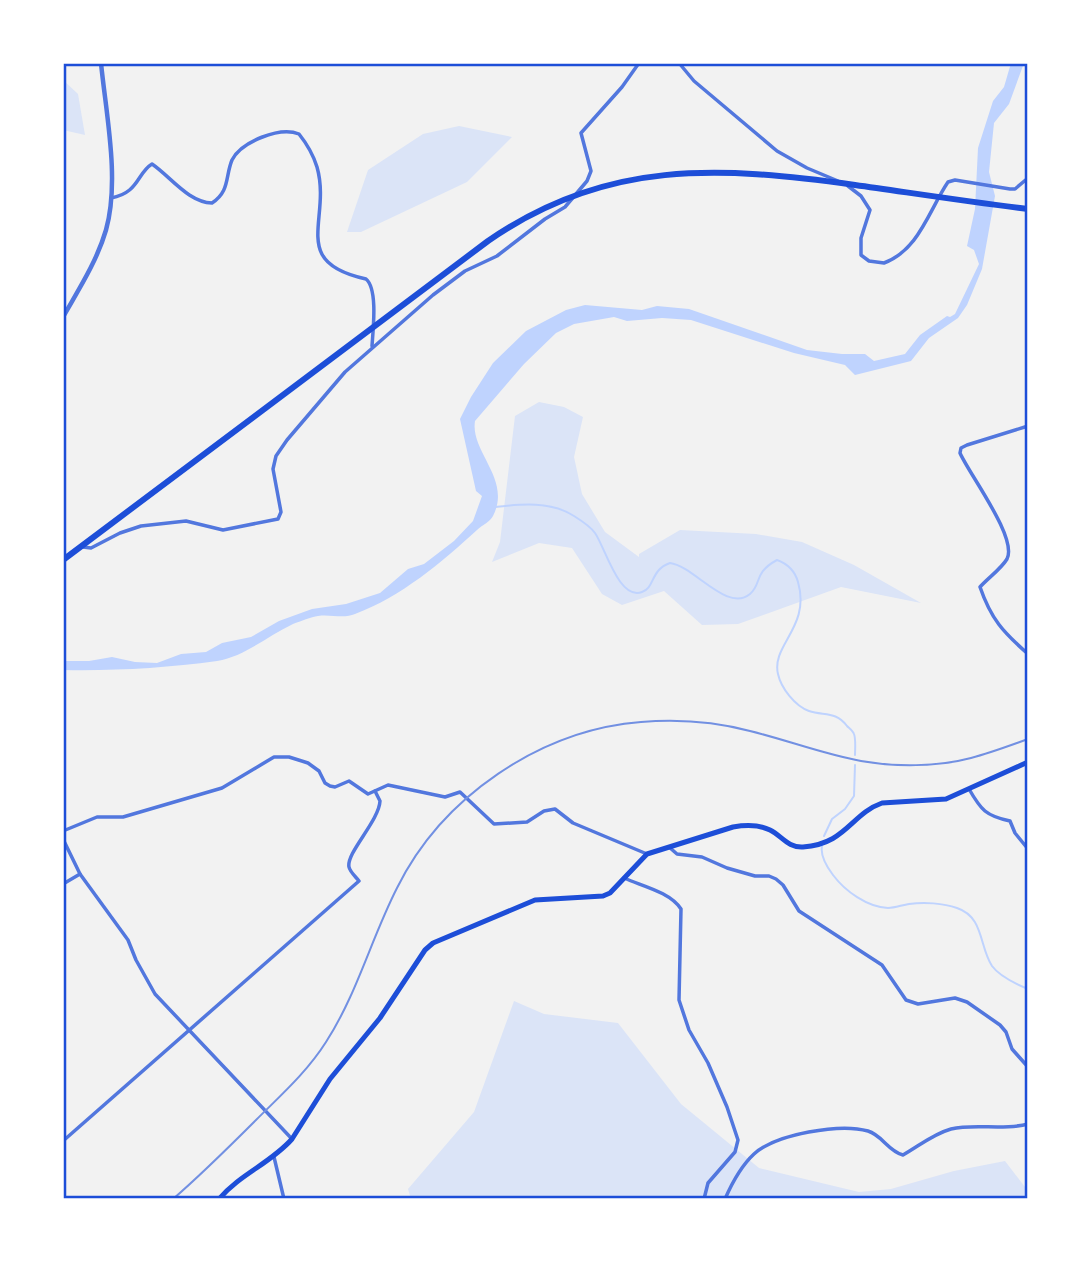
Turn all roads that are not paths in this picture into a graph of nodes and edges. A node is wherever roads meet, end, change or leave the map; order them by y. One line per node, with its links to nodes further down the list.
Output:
1 (100, 63): 7 (street)
2 (639, 63): 6 (street)
3 (679, 63): 5 (street)
4 (1028, 178): 5 (street)
5 (844, 183): 6 (highway); 8 (highway)
6 (577, 194): 10 (highway); 11 (street)
7 (111, 198): 9 (street); 10 (street)
8 (1025, 209)
9 (63, 317)
10 (374, 327): 11 (street); 13 (highway)
11 (372, 348): 13 (street)
12 (1028, 426): 15 (street)
13 (82, 546): 14 (highway)
14 (63, 559)
15 (1028, 654)
16 (1028, 762): 17 (main road)
17 (969, 789): 21 (main road); 22 (street)
18 (375, 791): 19 (street); 23 (street); 27 (street)
19 (63, 831)
20 (63, 839): 24 (street)
21 (669, 847): 23 (main road); 28 (street)
22 (1028, 849)
23 (647, 854): 25 (main road)
24 (80, 874): 26 (street); 27 (street)
25 (624, 878): 30 (main road); 35 (street)
26 (63, 884)
27 (190, 1030): 30 (street); 31 (street)
28 (1028, 1067)
29 (1028, 1124): 36 (street)
30 (292, 1139): 32 (main road)
31 (63, 1141)
32 (274, 1156): 33 (main road); 34 (street)
33 (219, 1199)
34 (284, 1199)
35 (704, 1199)
36 (725, 1199)

